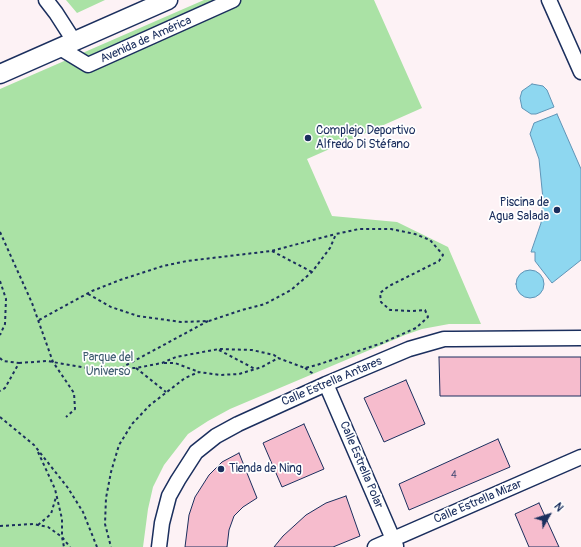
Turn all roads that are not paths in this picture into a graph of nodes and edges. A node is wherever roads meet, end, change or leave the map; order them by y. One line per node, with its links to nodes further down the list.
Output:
1 (46, 0): 6 (street)
2 (138, 0): 6 (main road)
3 (168, 0): 6 (main road)
4 (233, 0): 6 (street, Avenida de América)
5 (549, 0): 7 (street)
6 (68, 40): 8 (main road); 10 (main road)
7 (578, 56): 9 (street)
8 (0, 61)
9 (581, 72)
10 (0, 74)
11 (581, 338): 12 (street, Calle Estrella Antares)
12 (326, 384): 14 (street, Calle Estrella Polar); 15 (street, Calle Estrella Antares)
13 (581, 457): 14 (street, Calle Estrella Mizar)
14 (395, 543): 16 (street, Calle Estrella Mizar)
15 (159, 547)
16 (375, 547)

